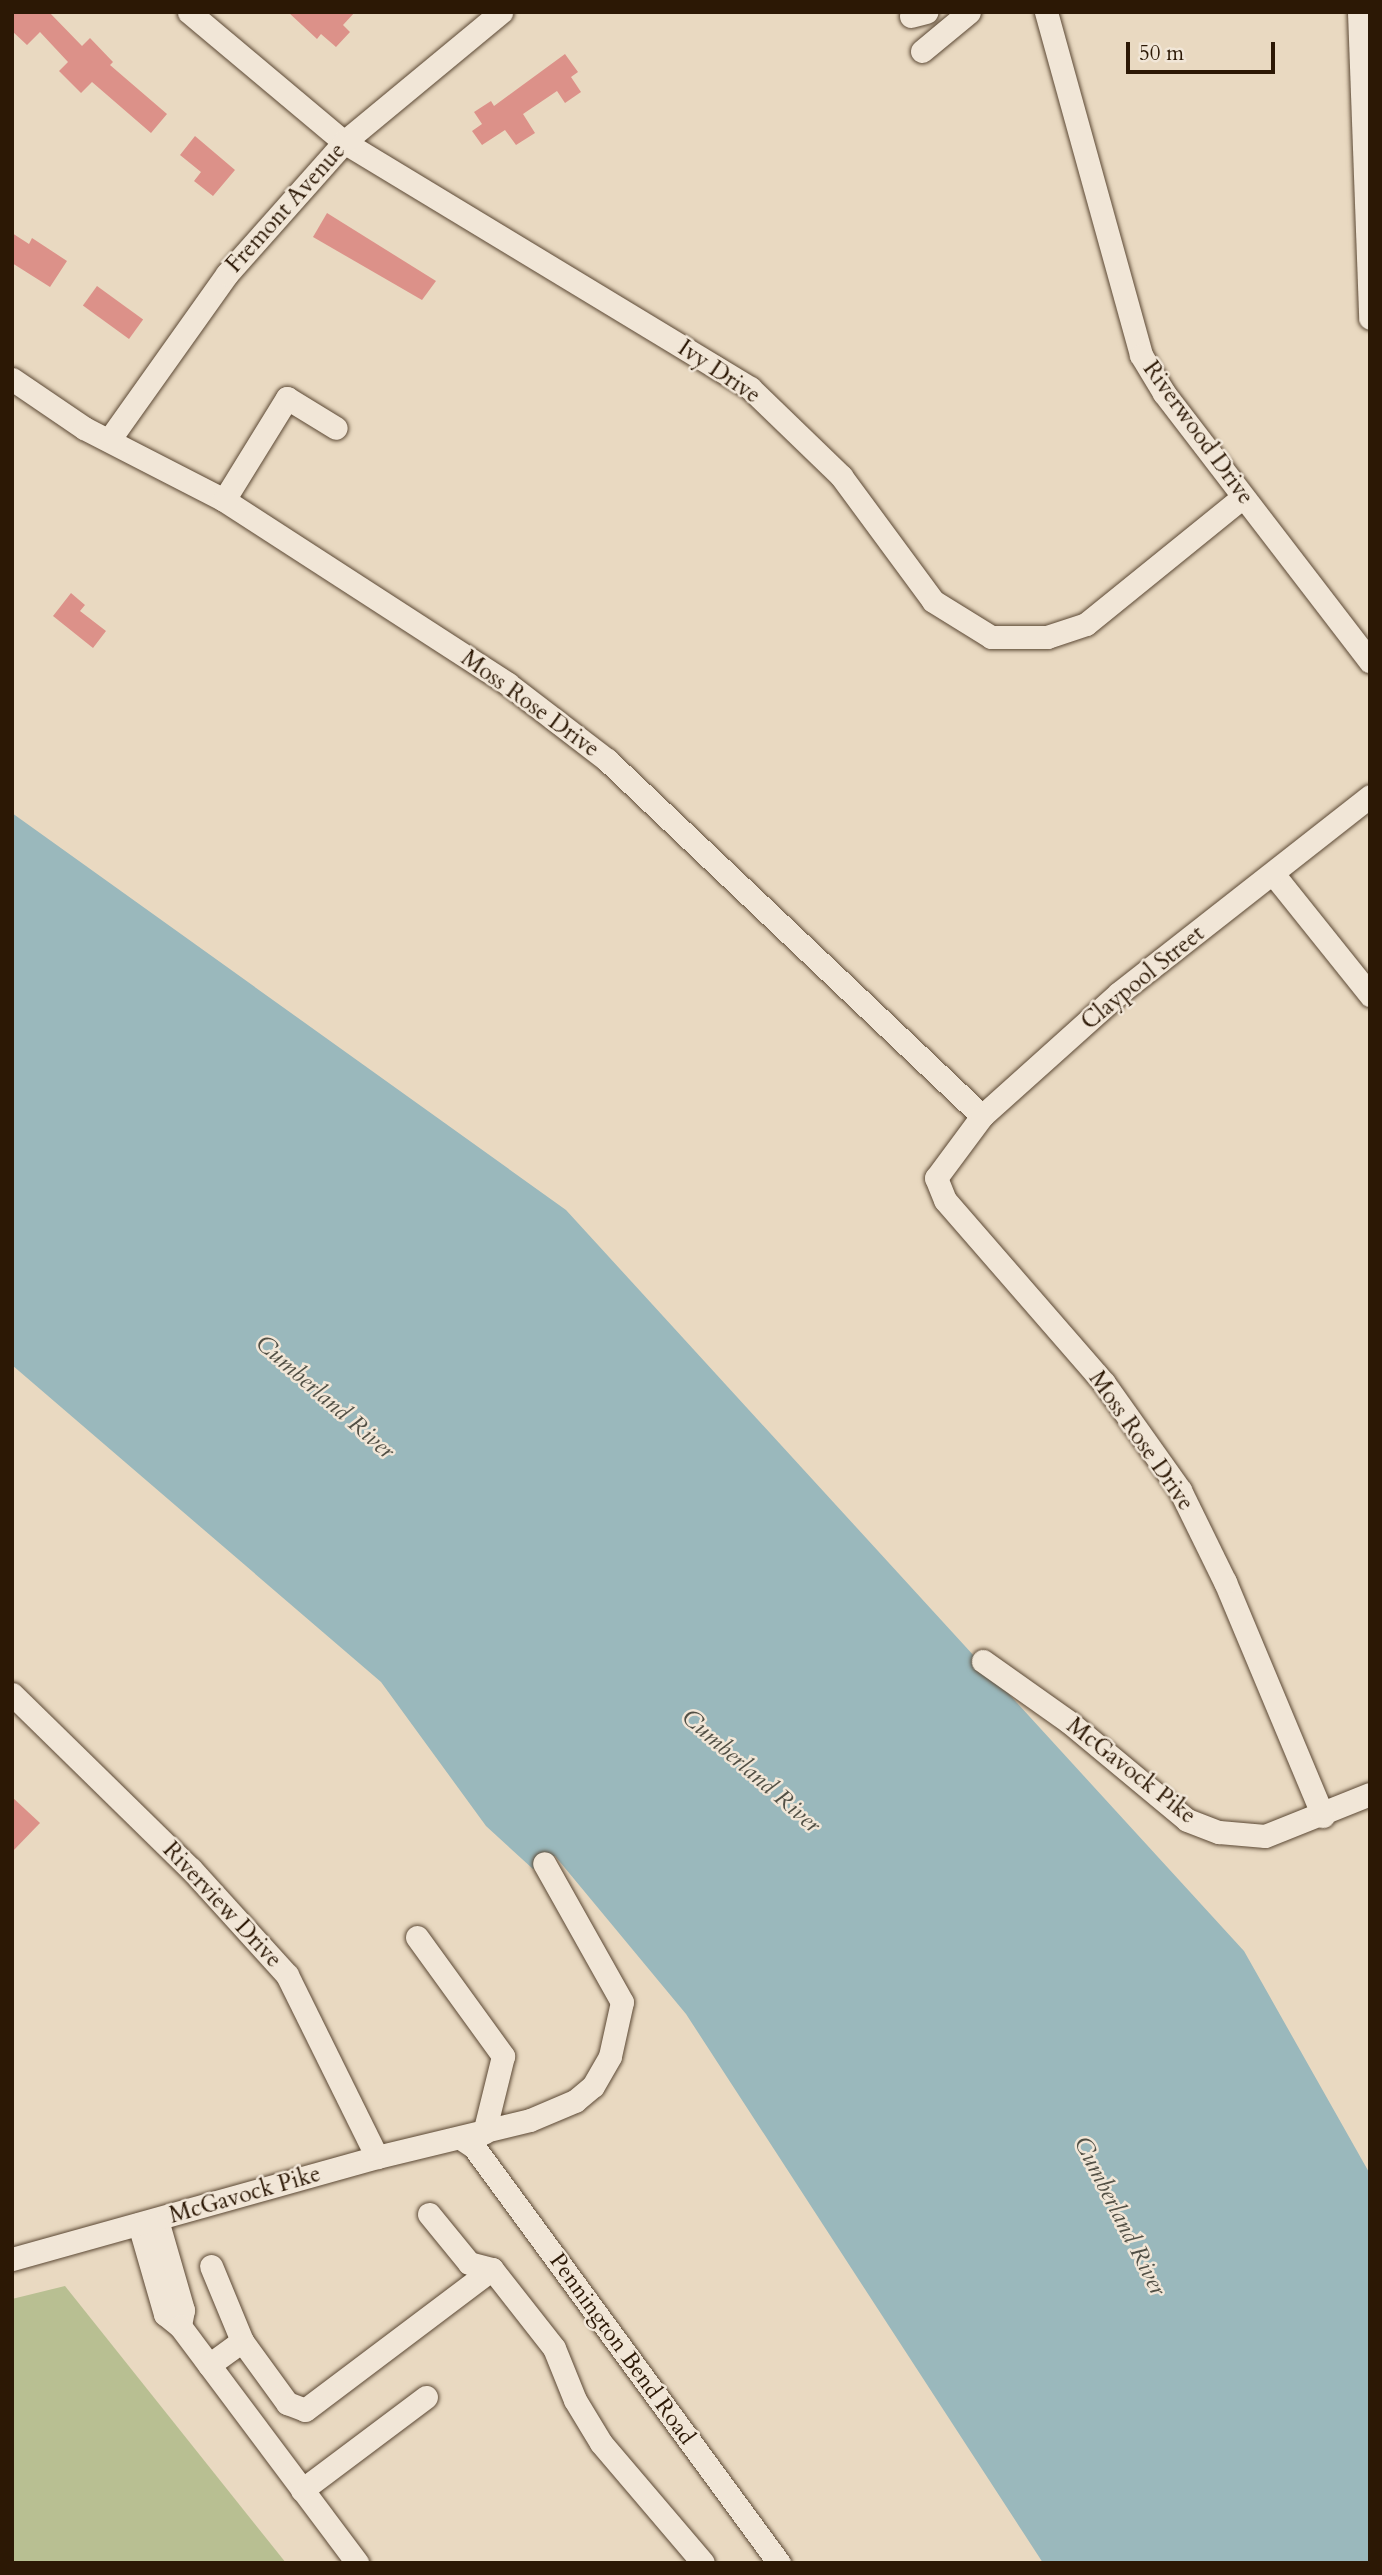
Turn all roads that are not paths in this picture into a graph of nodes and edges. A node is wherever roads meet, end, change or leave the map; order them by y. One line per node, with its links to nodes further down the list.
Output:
1 (189, 12): 7 (street, Ivy Drive)
2 (501, 12): 7 (street, Fremont Avenue)
3 (969, 12): 6 (street)
4 (1046, 12): 12 (street, Riverwood Drive)
5 (1359, 12): 8 (street)
6 (922, 51)
7 (344, 142): 11 (street, Fremont Avenue); 12 (street, Ivy Drive)
8 (1370, 318)
9 (12, 379): 11 (street, Moss Rose Drive)
10 (336, 428): 13 (street)
11 (109, 440): 13 (street, Moss Rose Drive)
12 (1243, 496): 14 (street, Riverwood Drive)
13 (224, 500): 18 (street, Moss Rose Drive)
14 (1370, 661)
15 (1370, 796): 16 (street, Claypool Street)
16 (1274, 875): 17 (street); 18 (street, Claypool Street)
17 (1370, 995)
18 (982, 1116): 19 (street, Claypool Street)
19 (936, 1178): 23 (street, Moss Rose Drive)
20 (984, 1661): 23 (street, McGavock Pike)
21 (12, 1694): 27 (street, Riverview Drive)
22 (1370, 1794): 23 (street, McGavock Pike)
23 (1323, 1816)
24 (544, 1863): 26 (street, McGavock Pike)
25 (417, 1937): 26 (street)
26 (473, 2136): 27 (street, McGavock Pike); 39 (street, Pennington Bend Road)
27 (377, 2157): 29 (street, McGavock Pike)
28 (429, 2214): 32 (street)
29 (148, 2222): 30 (street, McGavock Pike); 34 (street)
30 (18, 2255)
31 (211, 2266): 33 (street)
32 (492, 2269): 33 (street); 38 (street)
33 (242, 2342): 34 (street)
34 (209, 2365): 36 (street)
35 (426, 2397): 36 (street)
36 (302, 2490): 37 (street)
37 (357, 2563)
38 (703, 2563)
39 (779, 2563)

